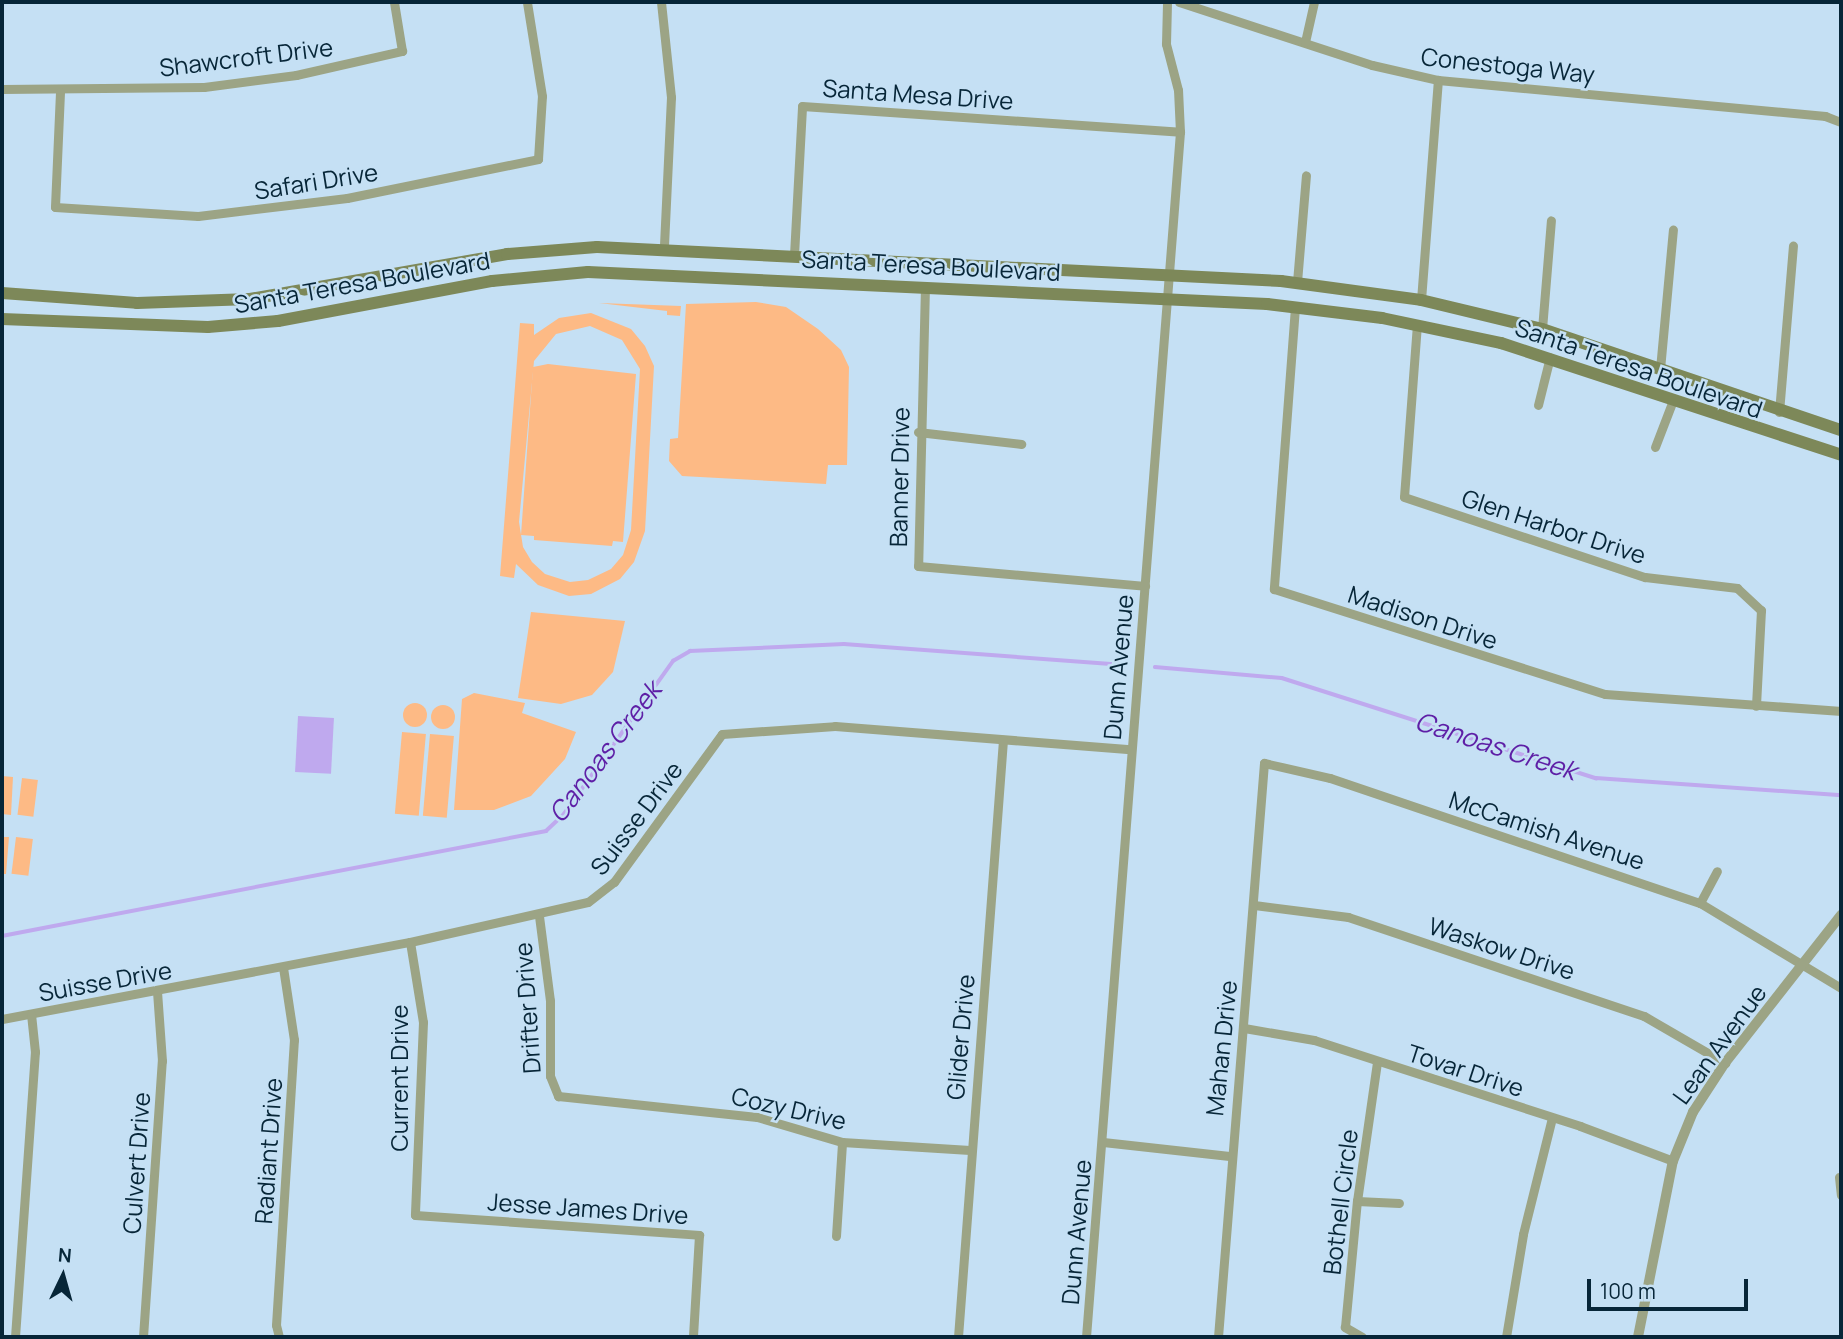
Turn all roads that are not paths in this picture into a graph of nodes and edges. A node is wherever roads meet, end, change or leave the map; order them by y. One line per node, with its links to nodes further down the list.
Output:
1 (394, 2): 10 (street, Shawcroft Drive)
2 (527, 2): 10 (street, Safari Drive)
3 (661, 2): 17 (street)
4 (1167, 2): 12 (street, Dunn Avenue)
5 (1179, 2): 7 (street, Conestoga Way)
6 (1314, 2): 7 (street)
7 (1305, 42): 8 (street, Conestoga Way)
8 (1438, 80): 11 (street, Conestoga Way); 24 (street)
9 (2, 89): 10 (street, Shawcroft Drive)
10 (60, 92)
11 (1841, 122)
12 (1180, 132): 18 (street, Santa Mesa Drive); 19 (street, Dunn Avenue)
13 (1306, 175): 20 (street)
14 (1551, 220): 28 (street)
15 (1673, 230): 30 (street)
16 (1793, 246): 33 (street)
17 (664, 248): 18 (main road, Santa Teresa Boulevard); 22 (main road, Santa Teresa Boulevard)
18 (794, 255): 19 (main road, Santa Teresa Boulevard)
19 (1169, 275): 20 (main road, Santa Teresa Boulevard); 23 (street, Dunn Avenue)
20 (1297, 282): 24 (main road, Santa Teresa Boulevard)
21 (925, 286): 23 (main road, Santa Teresa Boulevard); 26 (main road, Santa Teresa Boulevard); 35 (street, Banner Drive)
22 (4, 292)
23 (1167, 299): 25 (main road, Santa Teresa Boulevard); 39 (street, Dunn Avenue)
24 (1421, 300): 28 (main road, Santa Teresa Boulevard)
25 (1295, 307): 27 (main road, Santa Teresa Boulevard); 40 (street, Madison Drive)
26 (5, 320)
27 (1417, 324): 29 (main road, Santa Teresa Boulevard); 40 (street, Glen Harbor Drive)
28 (1542, 329): 30 (main road, Santa Teresa Boulevard)
29 (1550, 357): 31 (main road, Santa Teresa Boulevard); 32 (street)
30 (1660, 369): 33 (main road, Santa Teresa Boulevard)
31 (1673, 400): 37 (street); 38 (main road, Santa Teresa Boulevard)
32 (1538, 405)
33 (1779, 412): 34 (main road, Santa Teresa Boulevard)
34 (1841, 430)
35 (918, 432): 36 (street); 39 (street, Banner Drive)
36 (1021, 443)
37 (1655, 447)
38 (1841, 455)
39 (1145, 586): 43 (street, Dunn Avenue)
40 (1756, 706): 41 (street, Madison Drive)
41 (1841, 711)
42 (1003, 740): 43 (street, Suisse Drive); 49 (street, Suisse Drive); 64 (street, Glider Drive)
43 (1130, 749): 63 (street, Dunn Avenue)
44 (1264, 763): 46 (street, McCamish Avenue); 47 (street, Mahan Drive)
45 (1717, 871): 46 (street)
46 (1700, 903): 51 (street, McCamish Avenue)
47 (1254, 905): 57 (street, Mahan Drive); 59 (street, Waskow Drive)
48 (1841, 915): 51 (street, Lean Avenue)
49 (539, 916): 50 (street, Suisse Drive); 60 (street, Drifter Drive)
50 (410, 943): 52 (street, Suisse Drive); 71 (street, Current Drive)
51 (1805, 966): 53 (street, McCamish Avenue); 59 (street, Lean Avenue)
52 (283, 967): 54 (street, Suisse Drive); 75 (street, Radiant Drive)
53 (1841, 988)
54 (157, 992): 55 (street, Suisse Drive); 74 (street, Culvert Drive)
55 (32, 1014): 56 (street, Suisse Drive); 73 (street)
56 (2, 1019)
57 (1244, 1028): 58 (street, Tovar Drive); 65 (street, Mahan Drive)
58 (1377, 1062): 61 (street, Tovar Drive); 69 (street, Bothell Circle)
59 (1725, 1063): 66 (street, Lean Avenue)
60 (558, 1096): 62 (street, Cozy Drive)
61 (1552, 1118): 66 (street, Tovar Drive); 81 (street)
62 (842, 1142): 64 (street, Cozy Drive); 72 (street)
63 (1103, 1142): 65 (street); 78 (street, Dunn Avenue)
64 (970, 1150): 77 (street, Glider Drive)
65 (1229, 1156): 79 (street, Mahan Drive)
66 (1672, 1161): 82 (street, Lean Avenue)
67 (1839, 1177): 68 (street)
68 (1841, 1195)
69 (1357, 1201): 70 (street); 80 (street, Bothell Circle)
70 (1399, 1203)
71 (415, 1215): 76 (street, Jesse James Drive)
72 (836, 1236)
73 (15, 1337)
74 (143, 1337)
75 (279, 1337)
76 (692, 1337)
77 (958, 1337)
78 (1086, 1337)
79 (1218, 1337)
80 (1362, 1337)
81 (1506, 1337)
82 (1638, 1337)

